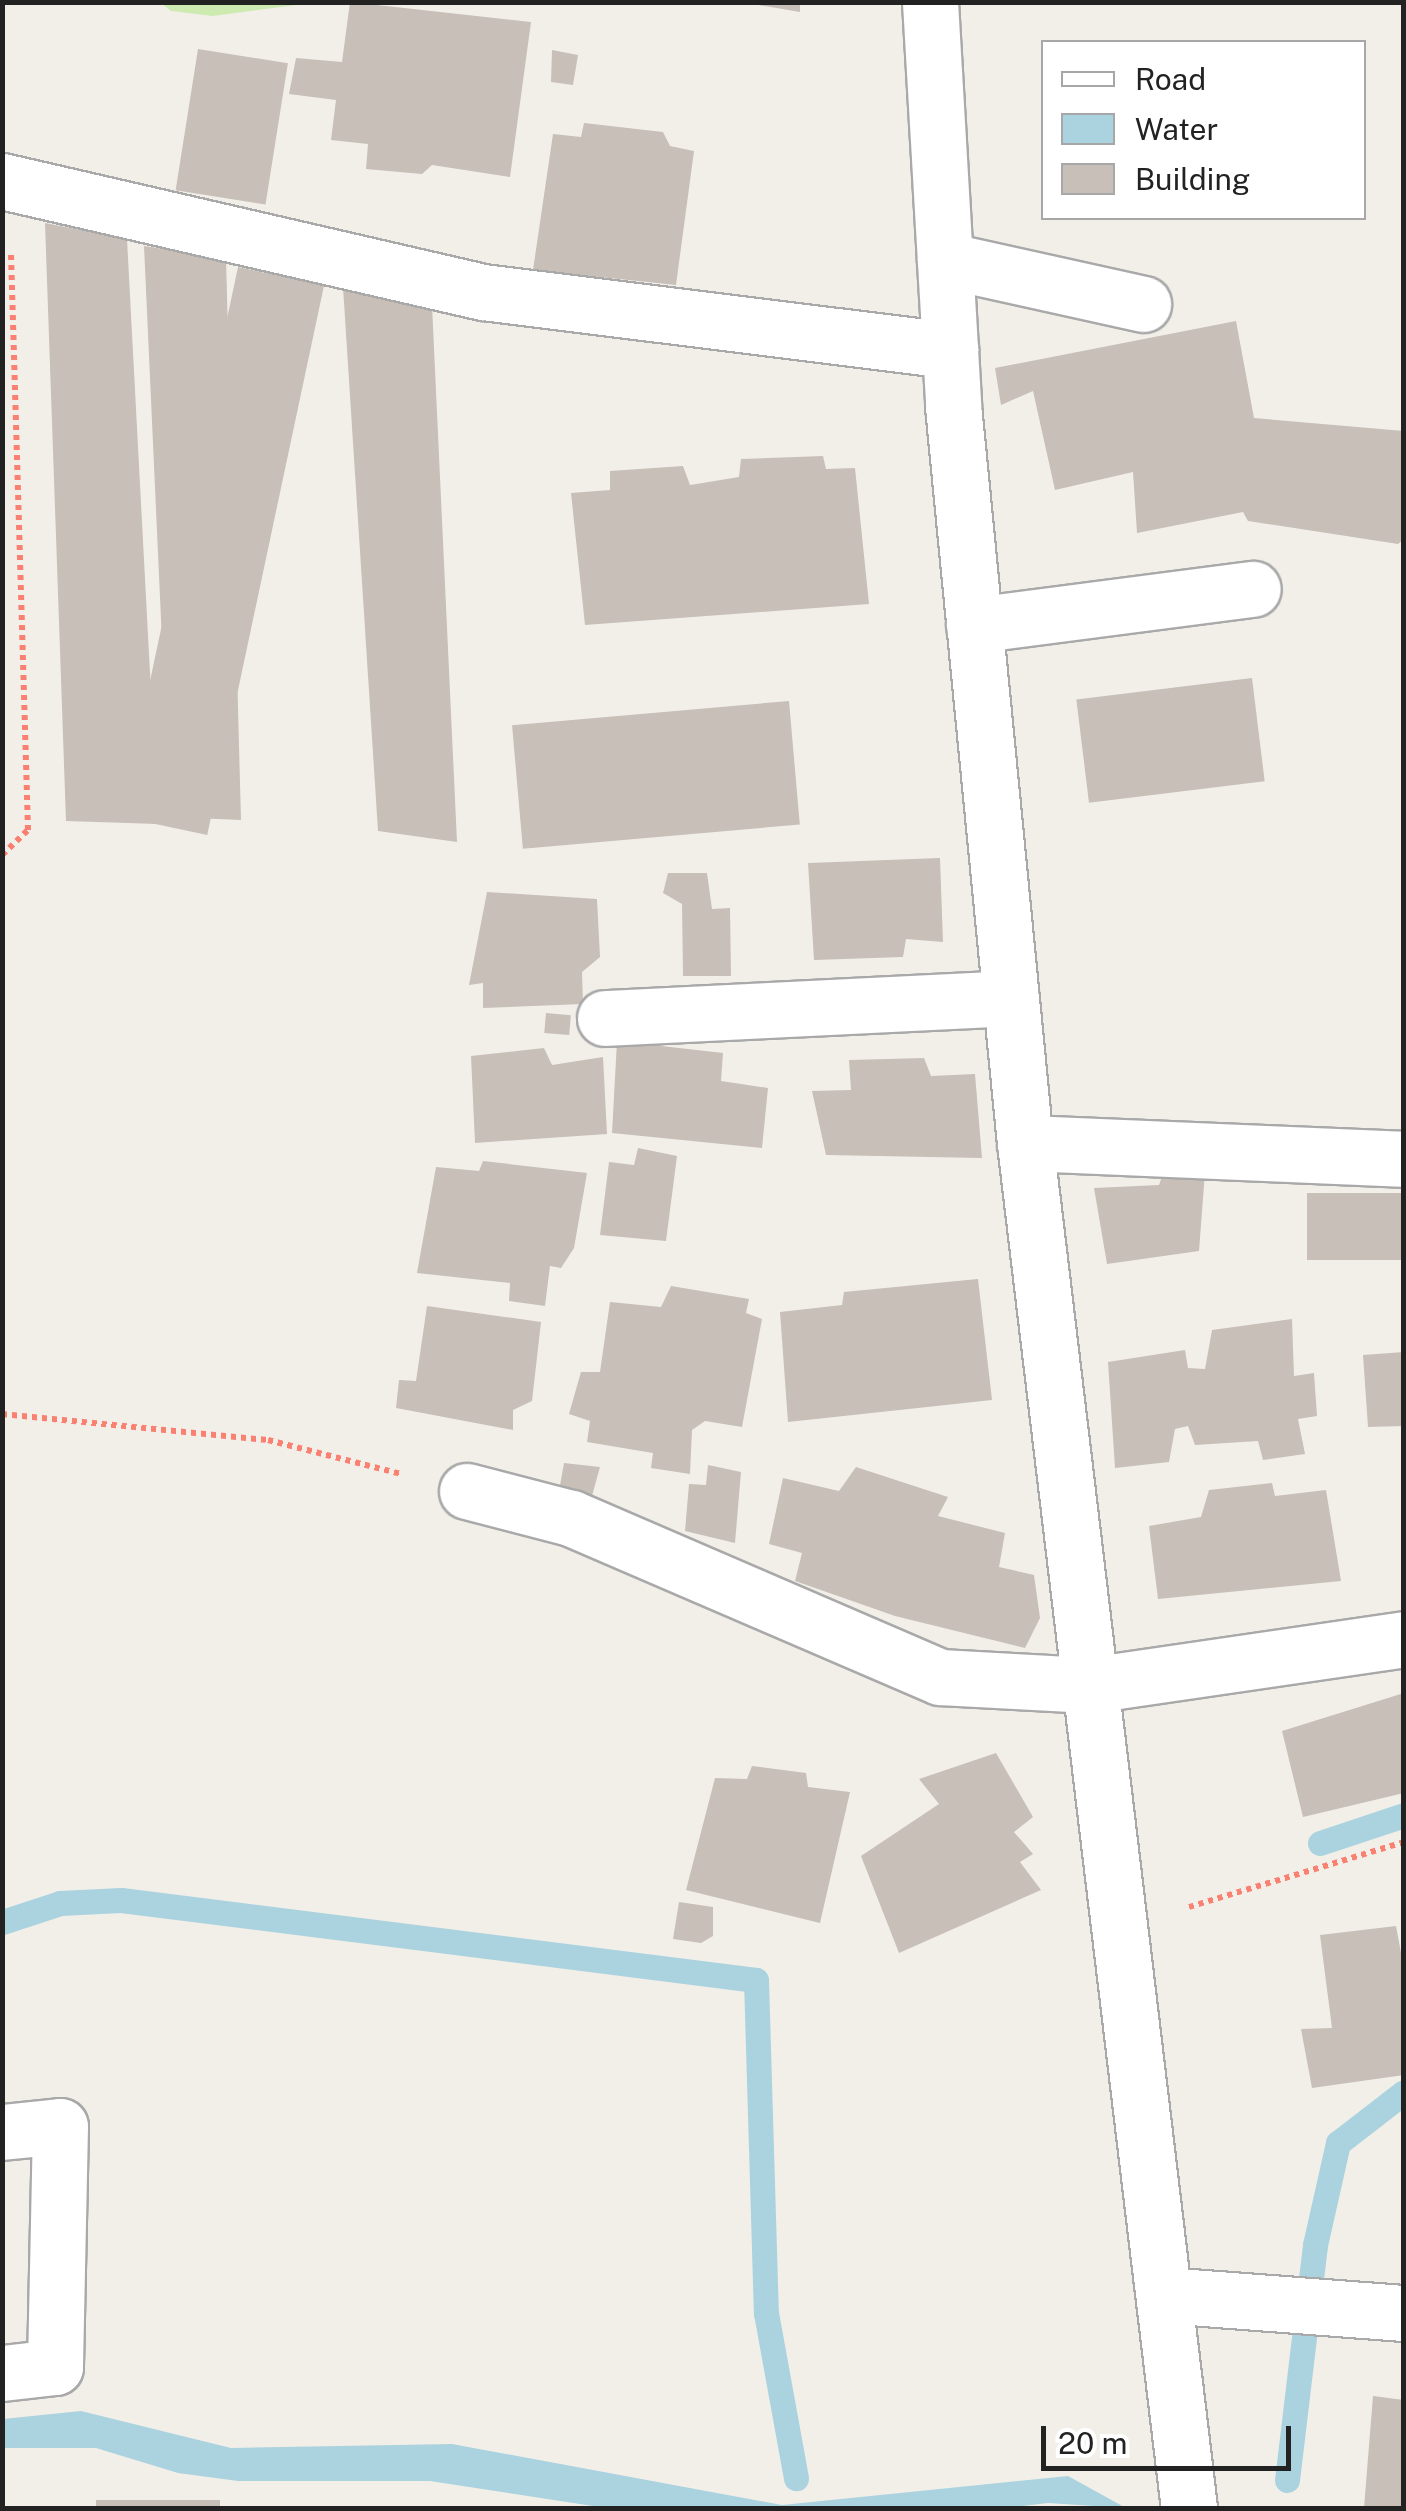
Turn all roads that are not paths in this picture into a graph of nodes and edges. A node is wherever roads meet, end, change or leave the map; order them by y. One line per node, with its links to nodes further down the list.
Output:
1 (930, 2): 3 (street)
2 (6, 182): 5 (street)
3 (945, 260): 4 (street); 5 (street)
4 (1143, 304)
5 (950, 350): 7 (street)
6 (1254, 589): 7 (street)
7 (974, 625): 8 (street)
8 (1011, 998): 9 (street); 10 (street)
9 (605, 1018)
10 (1025, 1144): 11 (street); 14 (street)
11 (1404, 1159)
12 (467, 1492): 14 (street)
13 (1404, 1639): 14 (street)
14 (1090, 1685): 16 (street)
15 (2, 2132): 18 (street)
16 (1164, 2295): 17 (street); 19 (street)
17 (1404, 2313)
18 (2, 2372)
19 (1189, 2508)

